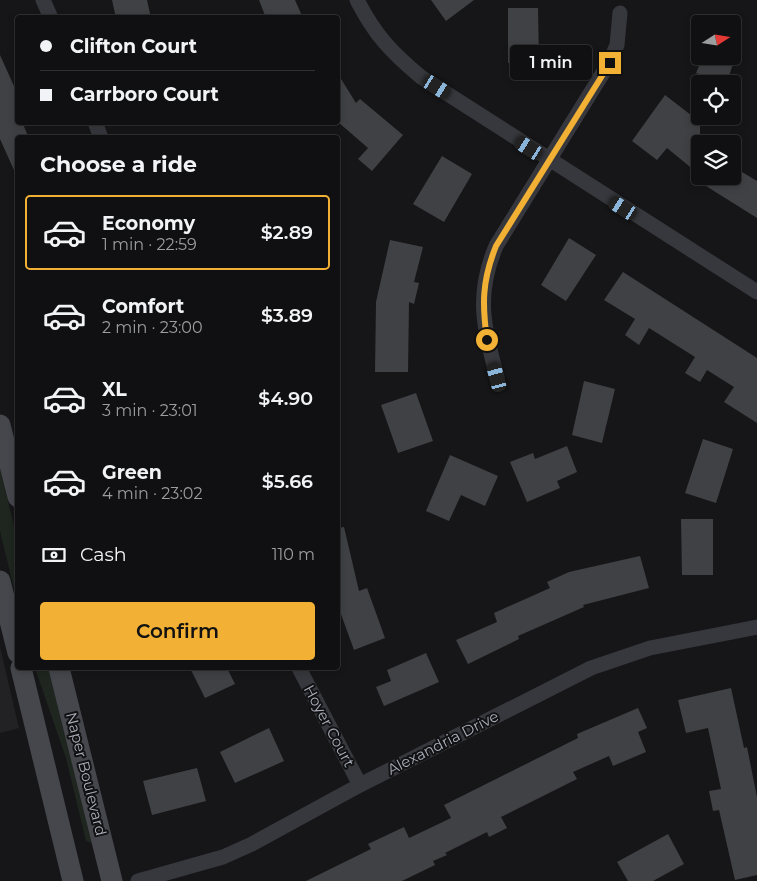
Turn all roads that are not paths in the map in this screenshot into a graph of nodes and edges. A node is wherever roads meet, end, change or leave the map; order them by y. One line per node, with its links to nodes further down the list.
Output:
1 (43, 0): 4 (street)
2 (357, 0): 5 (street)
3 (620, 13): 5 (street)
4 (50, 15)
5 (550, 161): 6 (street); 7 (street)
6 (757, 292)
7 (497, 377)
8 (0, 425): 9 (main road)
9 (15, 485)
10 (0, 581): 12 (main road)
11 (757, 627): 16 (street, Alexandria Drive)
12 (15, 641)
13 (21, 670): 17 (main road)
14 (60, 670): 18 (main road, Naper Boulevard)
15 (300, 670): 16 (street, Hoyer Court)
16 (360, 785): 19 (street, Alexandria Drive)
17 (73, 881)
18 (112, 881)
19 (138, 881)

